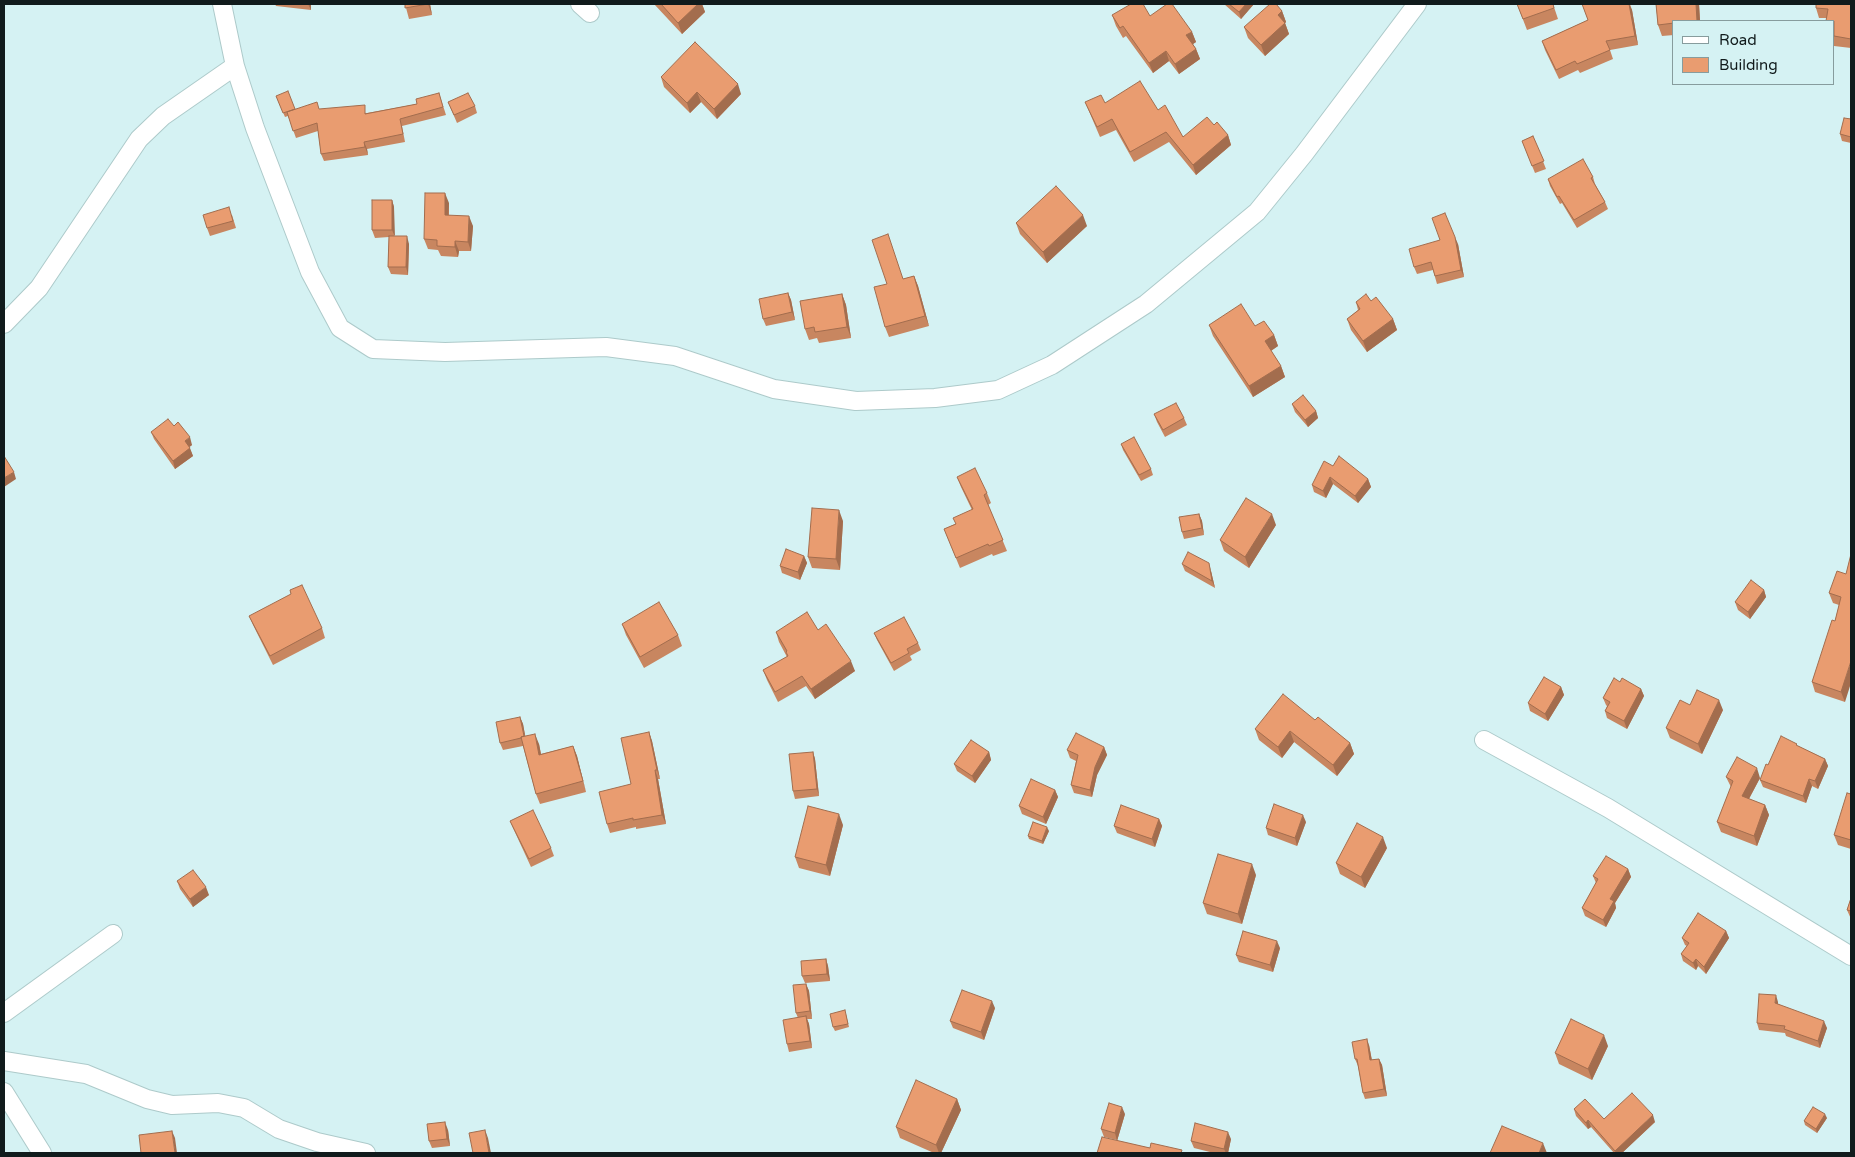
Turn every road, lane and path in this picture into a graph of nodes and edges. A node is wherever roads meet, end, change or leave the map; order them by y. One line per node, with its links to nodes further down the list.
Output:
1 (222, 4): 3 (street)
2 (1417, 4): 3 (street)
3 (234, 66): 4 (street)
4 (4, 324)
5 (1484, 740): 7 (street)
6 (113, 934): 8 (street)
7 (1851, 956)
8 (4, 1013)
9 (4, 1061): 12 (street)
10 (4, 1092): 11 (street)
11 (42, 1153)
12 (366, 1153)

